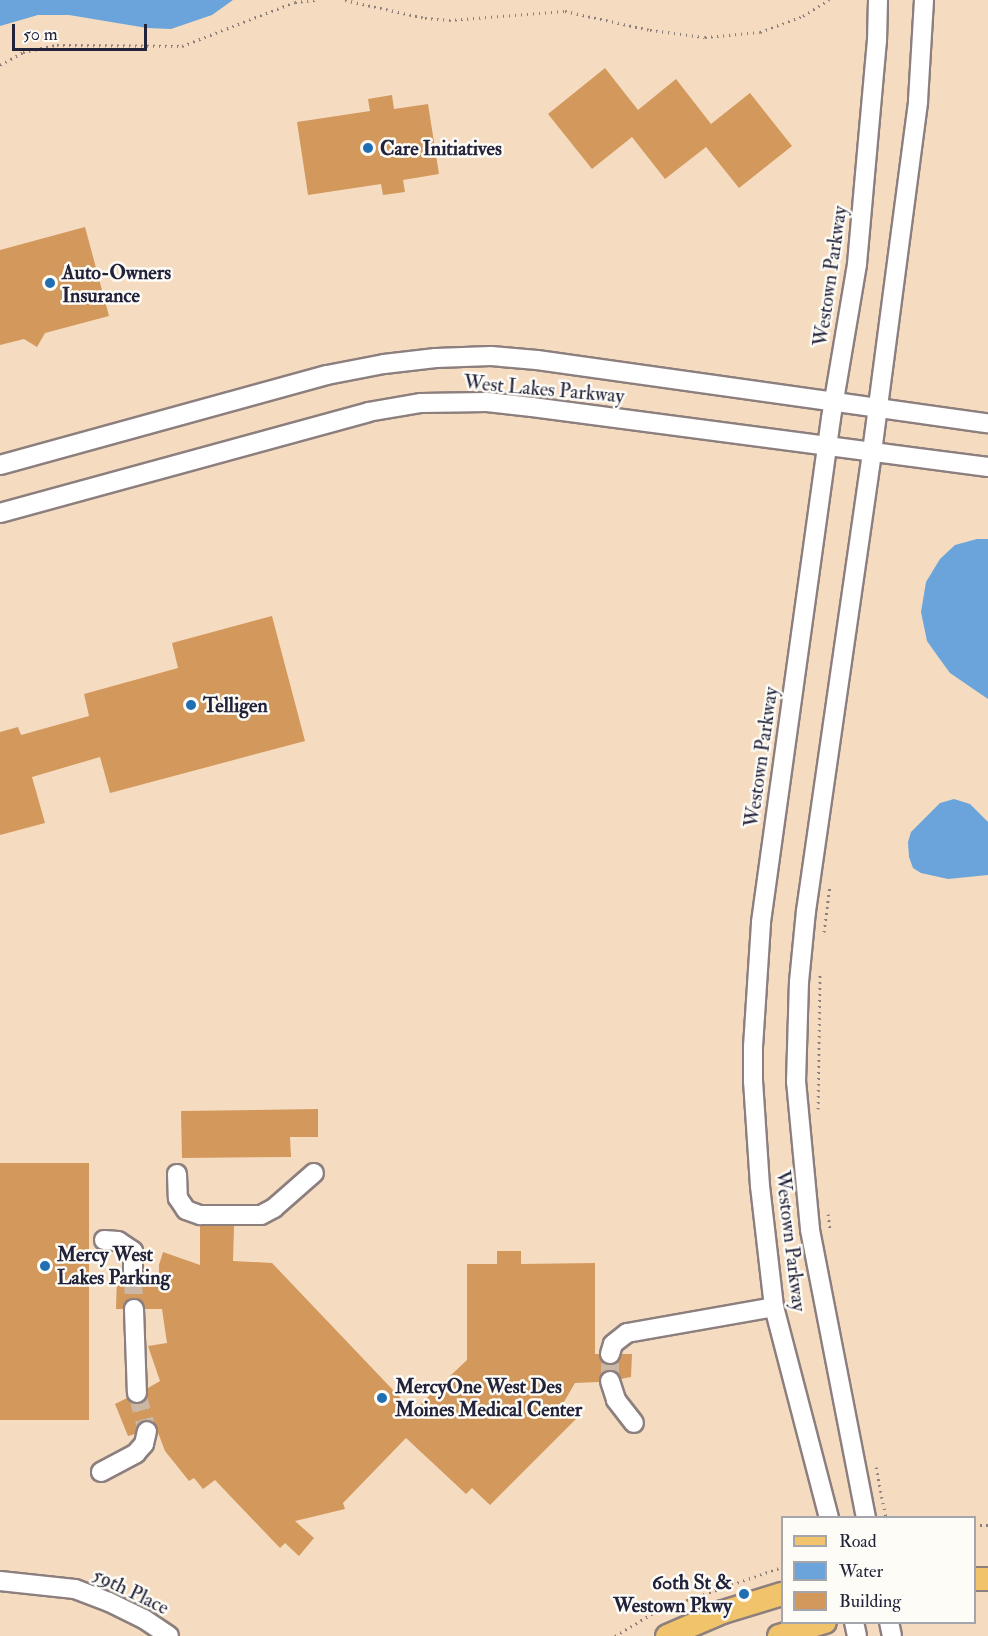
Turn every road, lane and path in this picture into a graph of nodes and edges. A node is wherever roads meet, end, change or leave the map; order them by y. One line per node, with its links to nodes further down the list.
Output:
1 (315, 0): 6 (path)
2 (345, 0): 3 (path)
3 (829, 0)
4 (879, 0): 7 (street, Westown Parkway)
5 (924, 0): 8 (street, Westown Parkway)
6 (0, 65)
7 (834, 402): 8 (street, West Lakes Parkway); 10 (street, Westown Parkway); 12 (street, West Lakes Parkway)
8 (876, 407): 9 (street, West Lakes Parkway); 11 (street, Westown Parkway)
9 (988, 423)
10 (827, 445): 11 (street, West Lakes Parkway); 14 (street, West Lakes Parkway); 25 (street, Westown Parkway)
11 (872, 452): 13 (street, West Lakes Parkway); 35 (street, Westown Parkway)
12 (0, 465)
13 (988, 467)
14 (0, 513)
15 (831, 874): 16 (path)
16 (823, 942)
17 (820, 964): 18 (path)
18 (818, 1113)
19 (314, 1173): 20 (street)
20 (177, 1174)
21 (827, 1202): 22 (path)
22 (831, 1236)
23 (104, 1240): 24 (street)
24 (134, 1276)
25 (774, 1307): 27 (street); 34 (street, Westown Parkway)
26 (134, 1309): 29 (street)
27 (610, 1354)
28 (610, 1381): 30 (street)
29 (137, 1393)
30 (634, 1423)
31 (147, 1431): 33 (street)
32 (875, 1459): 36 (path)
33 (101, 1472)
34 (828, 1516)
35 (866, 1516)
36 (886, 1516)
37 (781, 1568): 42 (path)
38 (0, 1581): 41 (street, 59th Place)
39 (781, 1595): 43 (main road)
40 (821, 1624): 44 (main road)
41 (169, 1636)
42 (615, 1636)
43 (667, 1636)
44 (779, 1636)

